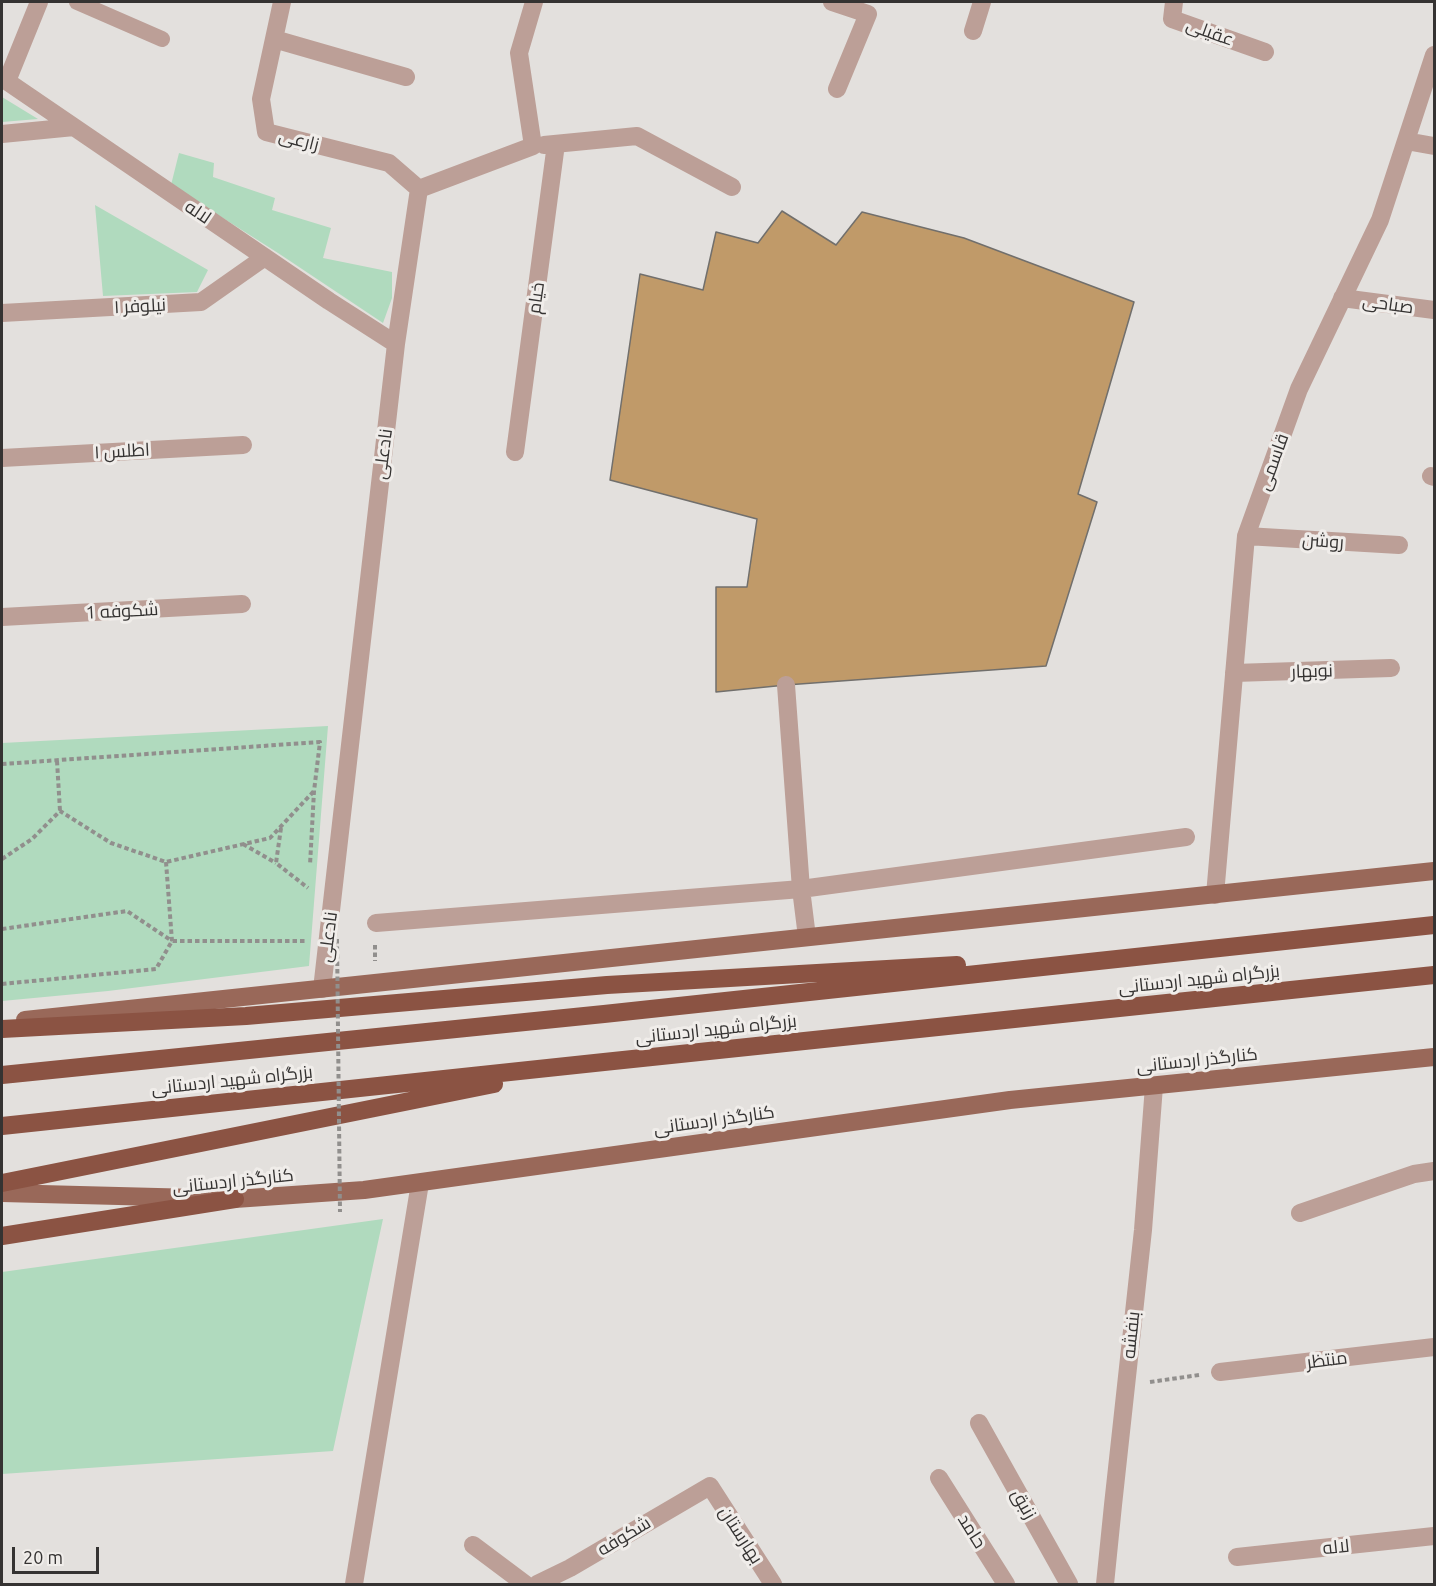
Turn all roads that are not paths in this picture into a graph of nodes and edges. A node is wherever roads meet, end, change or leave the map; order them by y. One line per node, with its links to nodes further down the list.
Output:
1 (39, 2): 14 (street)
2 (77, 2): 9 (lane)
3 (282, 2): 10 (street, زارعی)
4 (534, 2): 20 (street)
5 (832, 2): 15 (street)
6 (982, 2): 8 (street)
7 (1174, 2): 11 (street, عقیلی)
8 (973, 31)
9 (162, 39)
10 (274, 39): 13 (street); 23 (street, زارعی)
11 (1265, 52)
12 (1434, 55): 18 (street, قاسمی)
13 (406, 77)
14 (4, 80): 16 (street, لاله)
15 (837, 89)
16 (74, 127): 17 (street); 24 (street, لاله)
17 (2, 134)
18 (1406, 141): 21 (street); 25 (street, قاسمی)
19 (556, 144): 20 (street); 22 (street); 30 (street, خیام)
20 (533, 146): 23 (street)
21 (1434, 146)
22 (732, 187)
23 (419, 189): 28 (street, نادعلی)
24 (265, 257): 27 (street, نیلوفر ۱); 28 (street, لاله)
25 (1342, 298): 26 (street, صباحی); 32 (street, قاسمی)
26 (1434, 310)
27 (2, 314)
28 (396, 344): 48 (street, نادعلی)
29 (243, 445): 31 (street, اطلس ۱)
30 (515, 452)
31 (2, 458)
32 (1246, 536): 33 (street, روشن); 37 (street, قاسمی)
33 (1399, 545)
34 (242, 604): 35 (street, شکوفه 1)
35 (2, 617)
36 (1391, 669): 37 (street, نوبهار)
37 (1234, 673): 42 (street, قاسمی)
38 (786, 685): 41 (street)
39 (1186, 837): 41 (street)
40 (1434, 871): 42 (main road)
41 (801, 889): 43 (street); 45 (street)
42 (1215, 895): 45 (main road)
43 (376, 923)
44 (1434, 925): 46 (highway, بزرگراه شهید اردستانی)
45 (807, 938): 48 (main road)
46 (1186, 952): 50 (highway); 53 (highway, بزرگراه شهید اردستانی)
47 (1434, 975): 52 (highway, بزرگراه شهید اردستانی)
48 (322, 988): 49 (main road)
49 (2, 1023)
50 (2, 1029)
51 (1434, 1057): 54 (main road, کنارگذر اردستانی)
52 (604, 1062): 55 (highway, بزرگراه شهید اردستانی); 57 (highway)
53 (2, 1075)
54 (1154, 1086): 58 (main road, کنارگذر اردستانی); 77 (street, بنفشه)
55 (2, 1126)
56 (1434, 1171): 61 (street)
57 (2, 1183)
58 (420, 1183): 60 (main road, کنارگذر اردستانی); 71 (street)
59 (2, 1193): 60 (main road)
60 (235, 1199): 62 (highway, کنارگذر اردستانی)
61 (1300, 1213)
62 (2, 1236)
63 (1434, 1347): 64 (street, منتظر)
64 (1220, 1372)
65 (979, 1423): 76 (street, زنبق)
66 (939, 1478): 75 (street, حامد)
67 (710, 1486): 73 (street, شکوفه); 74 (street, بهارستان)
68 (1434, 1536): 70 (street, لاله)
69 (473, 1545): 72 (street)
70 (1237, 1557)
71 (354, 1584)
72 (525, 1584)
73 (537, 1584)
74 (773, 1584)
75 (1006, 1584)
76 (1069, 1584)
77 (1105, 1584)

